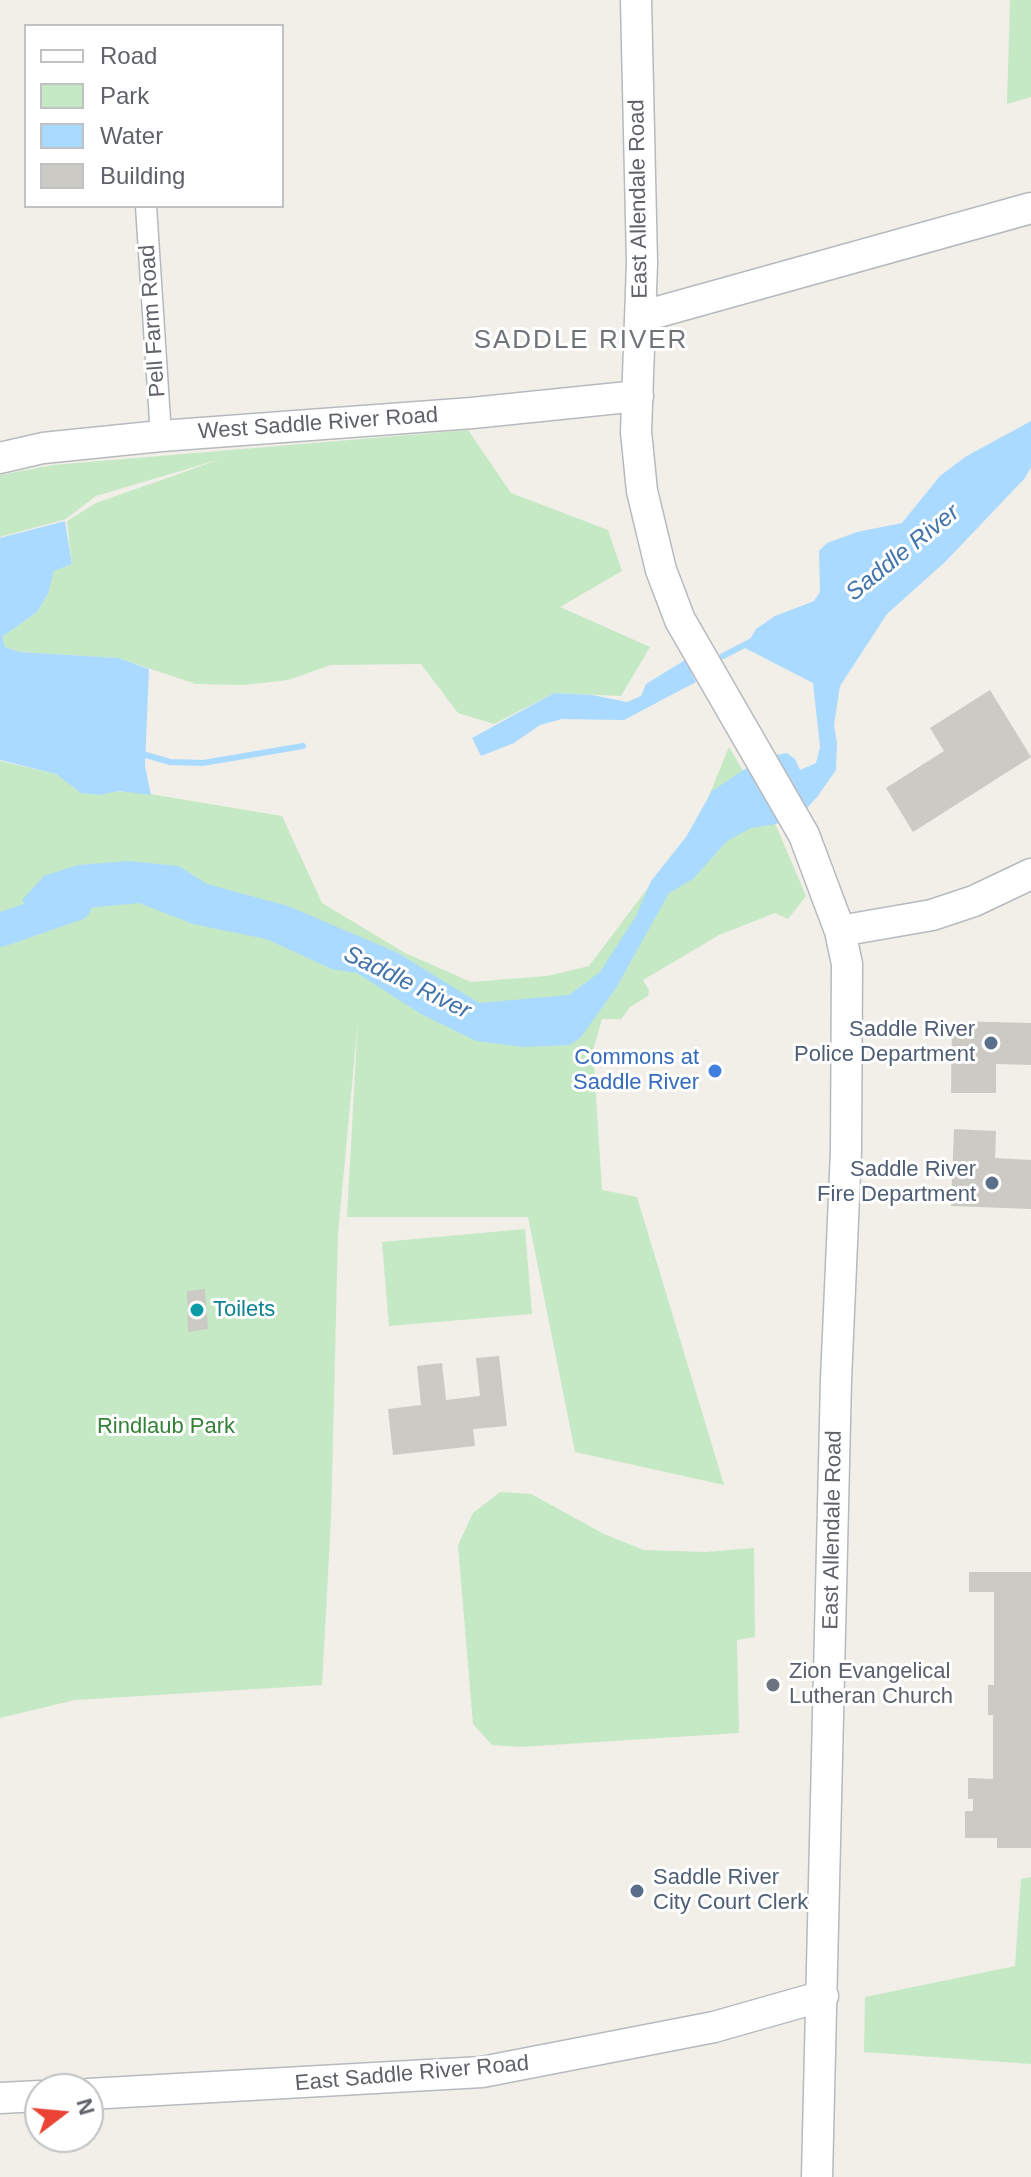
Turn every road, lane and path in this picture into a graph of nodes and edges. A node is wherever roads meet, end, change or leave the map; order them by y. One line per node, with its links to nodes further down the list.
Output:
1 (636, 0): 4 (main road, East Allendale Road)
2 (146, 208): 6 (street, Pell Farm Road)
3 (1031, 208): 4 (main road)
4 (640, 317): 5 (main road, East Allendale Road)
5 (638, 396): 6 (main road, West Saddle River Road); 9 (main road, East Allendale Road)
6 (161, 436): 7 (main road, West Saddle River Road)
7 (0, 458)
8 (1031, 874): 9 (main road)
9 (840, 931): 10 (main road, East Allendale Road)
10 (823, 1996): 11 (main road, East Saddle River Road); 14 (main road, East Allendale Road)
11 (104, 2093)
12 (24, 2097): 13 (main road)
13 (0, 2098)
14 (817, 2177)

